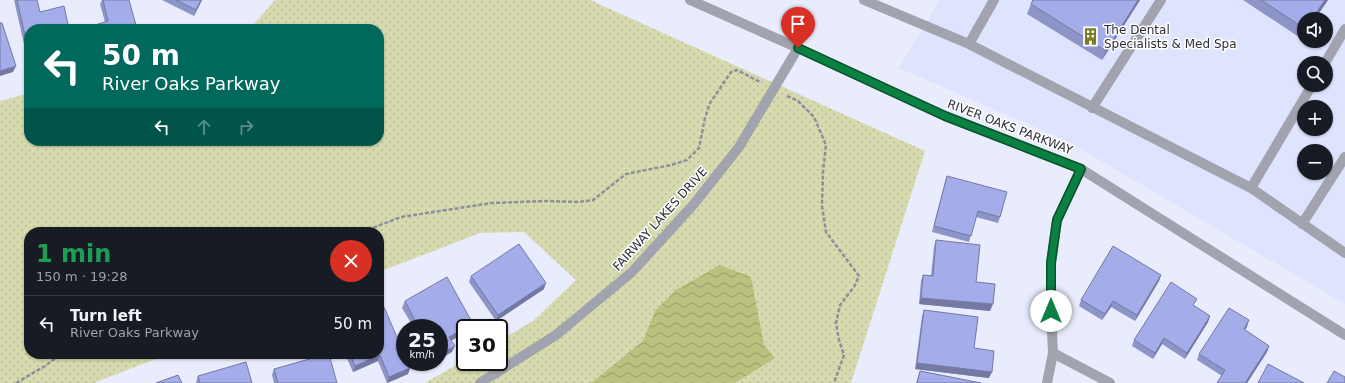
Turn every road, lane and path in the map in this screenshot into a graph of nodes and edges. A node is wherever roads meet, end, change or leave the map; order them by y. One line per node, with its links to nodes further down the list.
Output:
1 (690, 0): 7 (street, RIVER OAKS PARKWAY)
2 (864, 0): 6 (street)
3 (994, 0): 6 (street)
4 (1161, 0): 10 (street)
5 (1345, 29): 8 (street)
6 (969, 44): 10 (street)
7 (798, 48): 12 (street, RIVER OAKS PARKWAY); 20 (street, FAIRWAY LAKES DRIVE)
8 (1329, 56)
9 (1308, 92): 13 (street)
10 (1092, 108): 13 (street)
11 (1345, 157): 14 (street)
12 (1081, 169): 16 (street, RIVER OAKS PARKWAY); 17 (street)
13 (1251, 188): 14 (street)
14 (1302, 224): 15 (street)
15 (1345, 253)
16 (1345, 335)
17 (1053, 353): 21 (street); 22 (street)
18 (54, 359): 19 (path)
19 (16, 383)
20 (480, 383)
21 (1047, 383)
22 (1110, 383)

